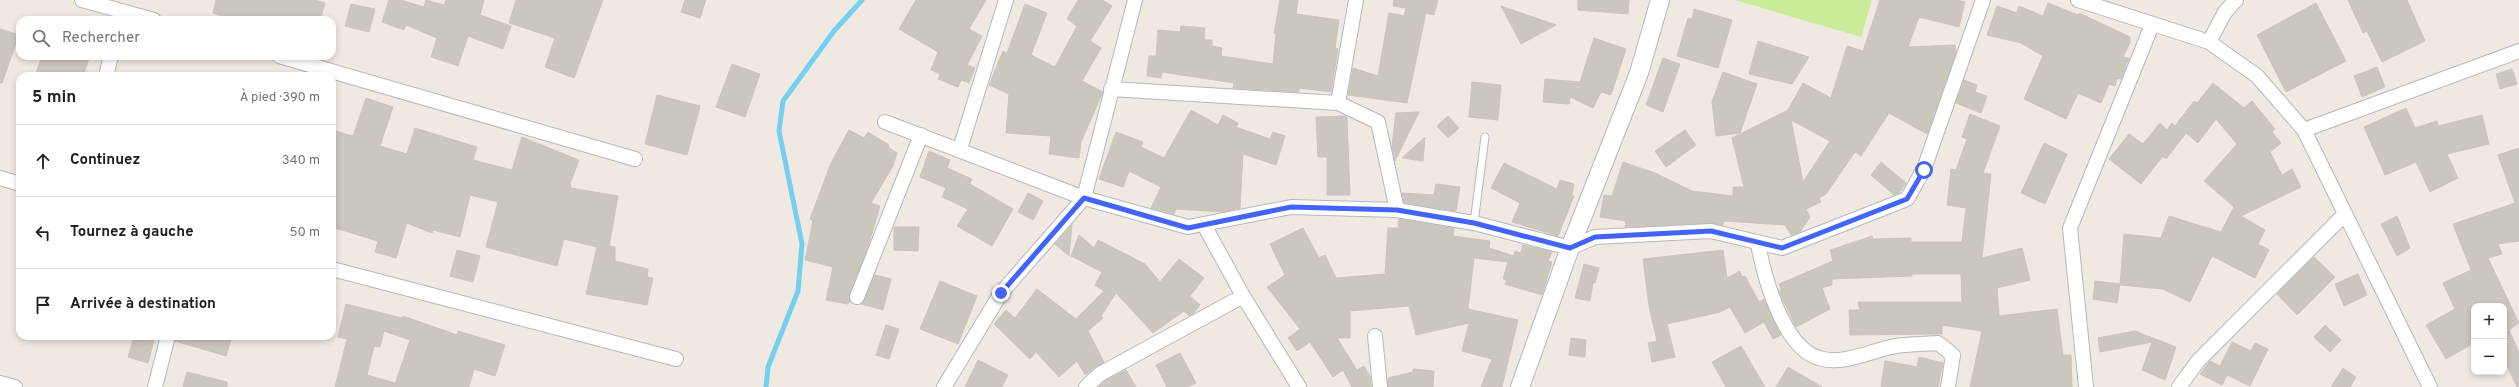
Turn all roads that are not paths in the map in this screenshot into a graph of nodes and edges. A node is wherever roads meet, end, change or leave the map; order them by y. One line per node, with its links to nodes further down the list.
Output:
1 (82, 0): 9 (street)
2 (1006, 0): 25 (street)
3 (1135, 0): 19 (street)
4 (1356, 0): 20 (street)
5 (1660, 0): 35 (street)
6 (1984, 0): 34 (street)
7 (2078, 0): 11 (street)
8 (2236, 0): 12 (street)
9 (123, 10): 10 (street)
10 (142, 16)
11 (2152, 26): 12 (street); 51 (street)
12 (2209, 42): 22 (street)
13 (2519, 51): 22 (street)
14 (110, 60): 16 (street)
15 (293, 60): 17 (street)
16 (107, 72)
17 (334, 72)
18 (336, 72): 26 (street)
19 (1111, 89): 20 (street); 29 (street)
20 (1338, 103): 30 (street)
21 (885, 122): 23 (street)
22 (2304, 130): 31 (street)
23 (920, 135): 25 (street); 38 (street)
24 (1485, 137): 32 (lane)
25 (960, 149): 29 (street)
26 (635, 159)
27 (0, 178): 28 (street)
28 (16, 183)
29 (1084, 198): 33 (street); 45 (street)
30 (1397, 210): 32 (street); 33 (street)
31 (2345, 214): 52 (street); 53 (street)
32 (1474, 223): 35 (street)
33 (1204, 225): 37 (street)
34 (1758, 244): 35 (street); 50 (street)
35 (1570, 248): 49 (street)
36 (336, 270): 41 (street)
37 (1243, 296): 46 (street); 47 (street)
38 (857, 297)
39 (1375, 336): 48 (street)
40 (167, 340): 44 (street)
41 (676, 359)
42 (0, 383): 43 (street)
43 (15, 387)
44 (156, 387)
45 (944, 387)
46 (1086, 387)
47 (1299, 387)
48 (1380, 387)
49 (1520, 387)
50 (1948, 387)
51 (2086, 387)
52 (2179, 387)
53 (2430, 387)

